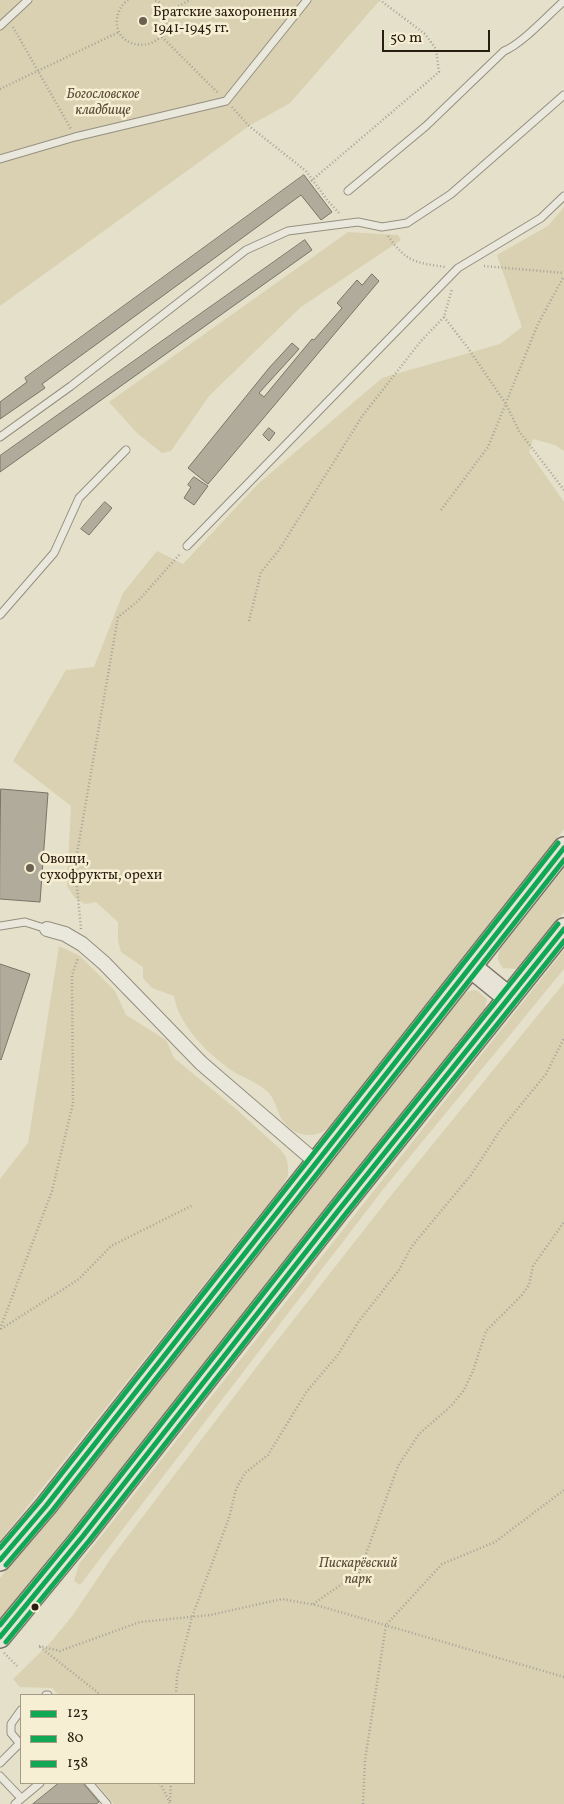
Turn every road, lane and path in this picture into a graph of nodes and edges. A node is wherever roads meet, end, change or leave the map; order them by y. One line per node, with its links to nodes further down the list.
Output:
1 (28, 0): 9 (lane)
2 (128, 0): 11 (path)
3 (155, 0): 8 (path)
4 (190, 0): 8 (path)
5 (307, 0): 16 (lane)
6 (380, 0): 19 (path)
7 (564, 0): 20 (lane)
8 (166, 13): 12 (path)
9 (9, 19): 10 (lane); 13 (path)
10 (0, 26)
11 (119, 32): 12 (path); 13 (path)
12 (162, 37): 16 (path)
13 (38, 71): 14 (path); 17 (path)
14 (0, 90)
15 (564, 95): 22 (lane)
16 (226, 101): 17 (lane); 19 (path)
17 (75, 137): 18 (lane)
18 (0, 159)
19 (312, 181): 22 (path)
20 (348, 191)
21 (564, 196): 23 (lane)
22 (350, 224): 27 (lane)
23 (458, 268): 25 (path); 31 (lane)
24 (564, 276): 26 (path)
25 (444, 317): 26 (path); 33 (path)
26 (506, 404): 29 (path); 30 (path)
27 (0, 437)
28 (126, 450): 32 (lane)
29 (564, 490)
30 (440, 510)
31 (187, 546): 38 (path)
32 (0, 615)
33 (249, 621)
34 (564, 848): 39 (main road)
35 (0, 926): 36 (lane)
36 (47, 929): 38 (street)
37 (564, 929): 40 (main road)
38 (82, 944): 42 (street); 45 (path)
39 (471, 967): 40 (main road); 42 (main road)
40 (509, 998): 51 (main road)
41 (564, 1038): 49 (path)
42 (316, 1162): 47 (main road)
43 (192, 1206): 45 (path)
44 (564, 1222): 48 (path)
45 (0, 1329)
46 (564, 1490): 50 (path)
47 (0, 1560)
48 (313, 1604): 49 (path); 50 (path)
49 (192, 1617): 54 (path); 55 (path)
50 (386, 1625): 53 (path); 68 (path)
51 (2, 1645): 52 (path)
52 (17, 1666)
53 (564, 1677)
54 (100, 1694)
55 (176, 1694)
56 (20, 1711): 57 (lane)
57 (20, 1745): 58 (lane)
58 (0, 1763)
59 (0, 1776): 64 (lane)
60 (39, 1784): 64 (lane)
61 (90, 1784): 66 (lane)
62 (160, 1784): 67 (path)
63 (171, 1784): 67 (path)
64 (21, 1798): 65 (lane)
65 (15, 1804)
66 (107, 1804)
67 (170, 1804)
68 (364, 1804)

